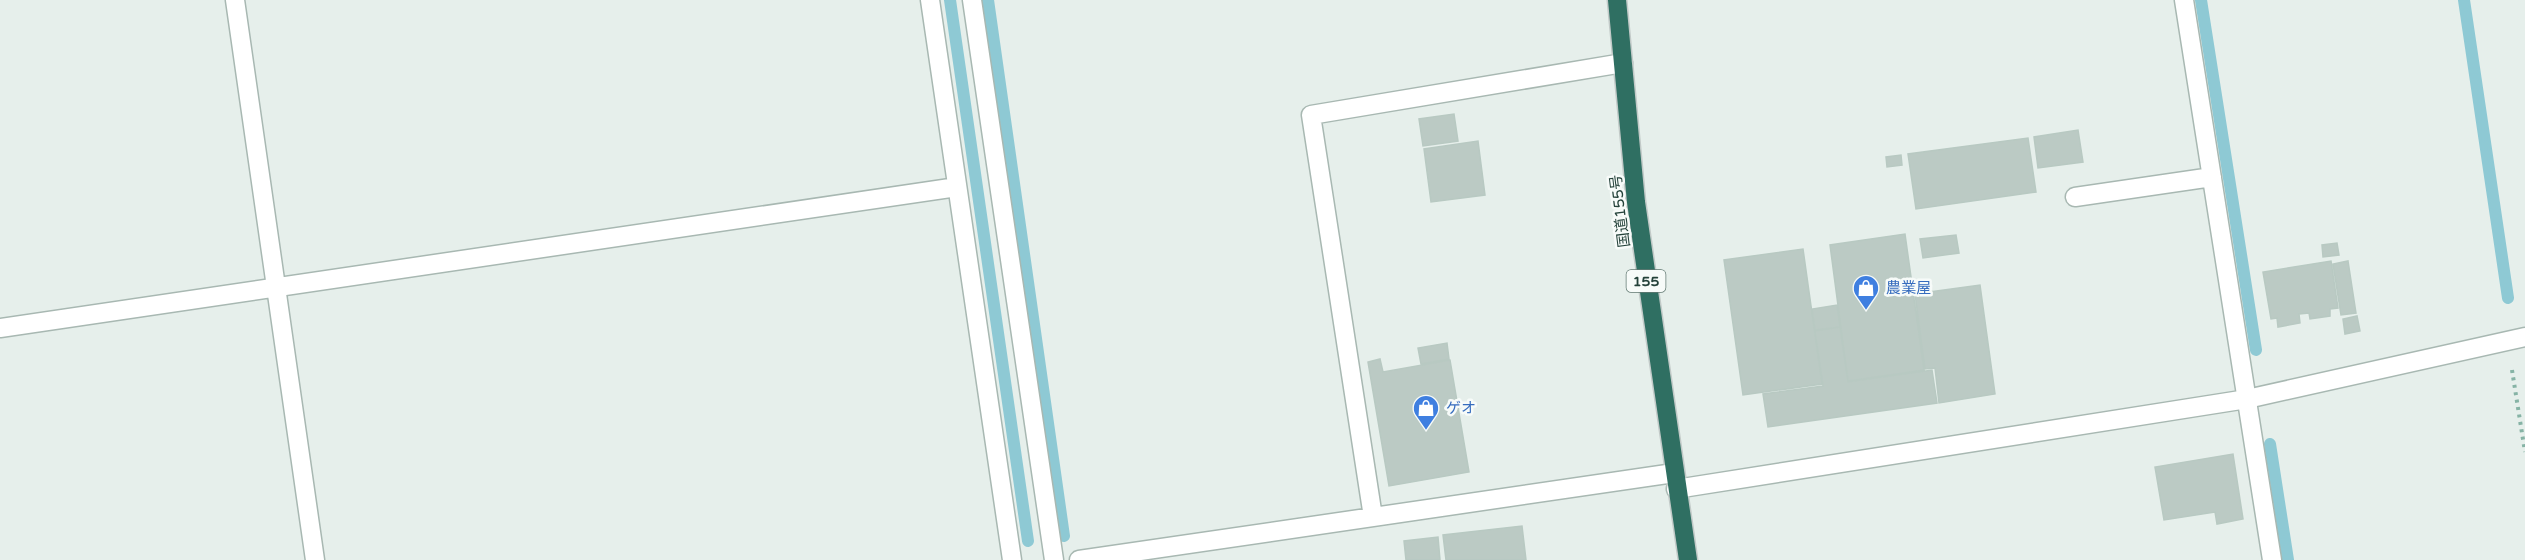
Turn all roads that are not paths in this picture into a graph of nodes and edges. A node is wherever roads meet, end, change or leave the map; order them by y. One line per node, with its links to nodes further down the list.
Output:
1 (235, 0): 10 (street)
2 (930, 0): 8 (street)
3 (972, 0): 18 (street)
4 (1617, 0): 6 (highway, 国道155号 / 155)
5 (2184, 0): 7 (street)
6 (1623, 63): 14 (highway, 国道155号 / 155); 15 (street)
7 (2212, 177): 9 (street); 13 (street)
8 (957, 187): 10 (street); 17 (street)
9 (2075, 197)
10 (276, 287): 11 (street); 16 (street)
11 (0, 328)
12 (2516, 339): 13 (street)
13 (2247, 399): 14 (street); 21 (street)
14 (1675, 481): 15 (street); 20 (highway, 国道155号 / 155)
15 (1373, 517): 19 (street)
16 (315, 560)
17 (1012, 560)
18 (1054, 560)
19 (1079, 560)
20 (1688, 560)
21 (2272, 560)

